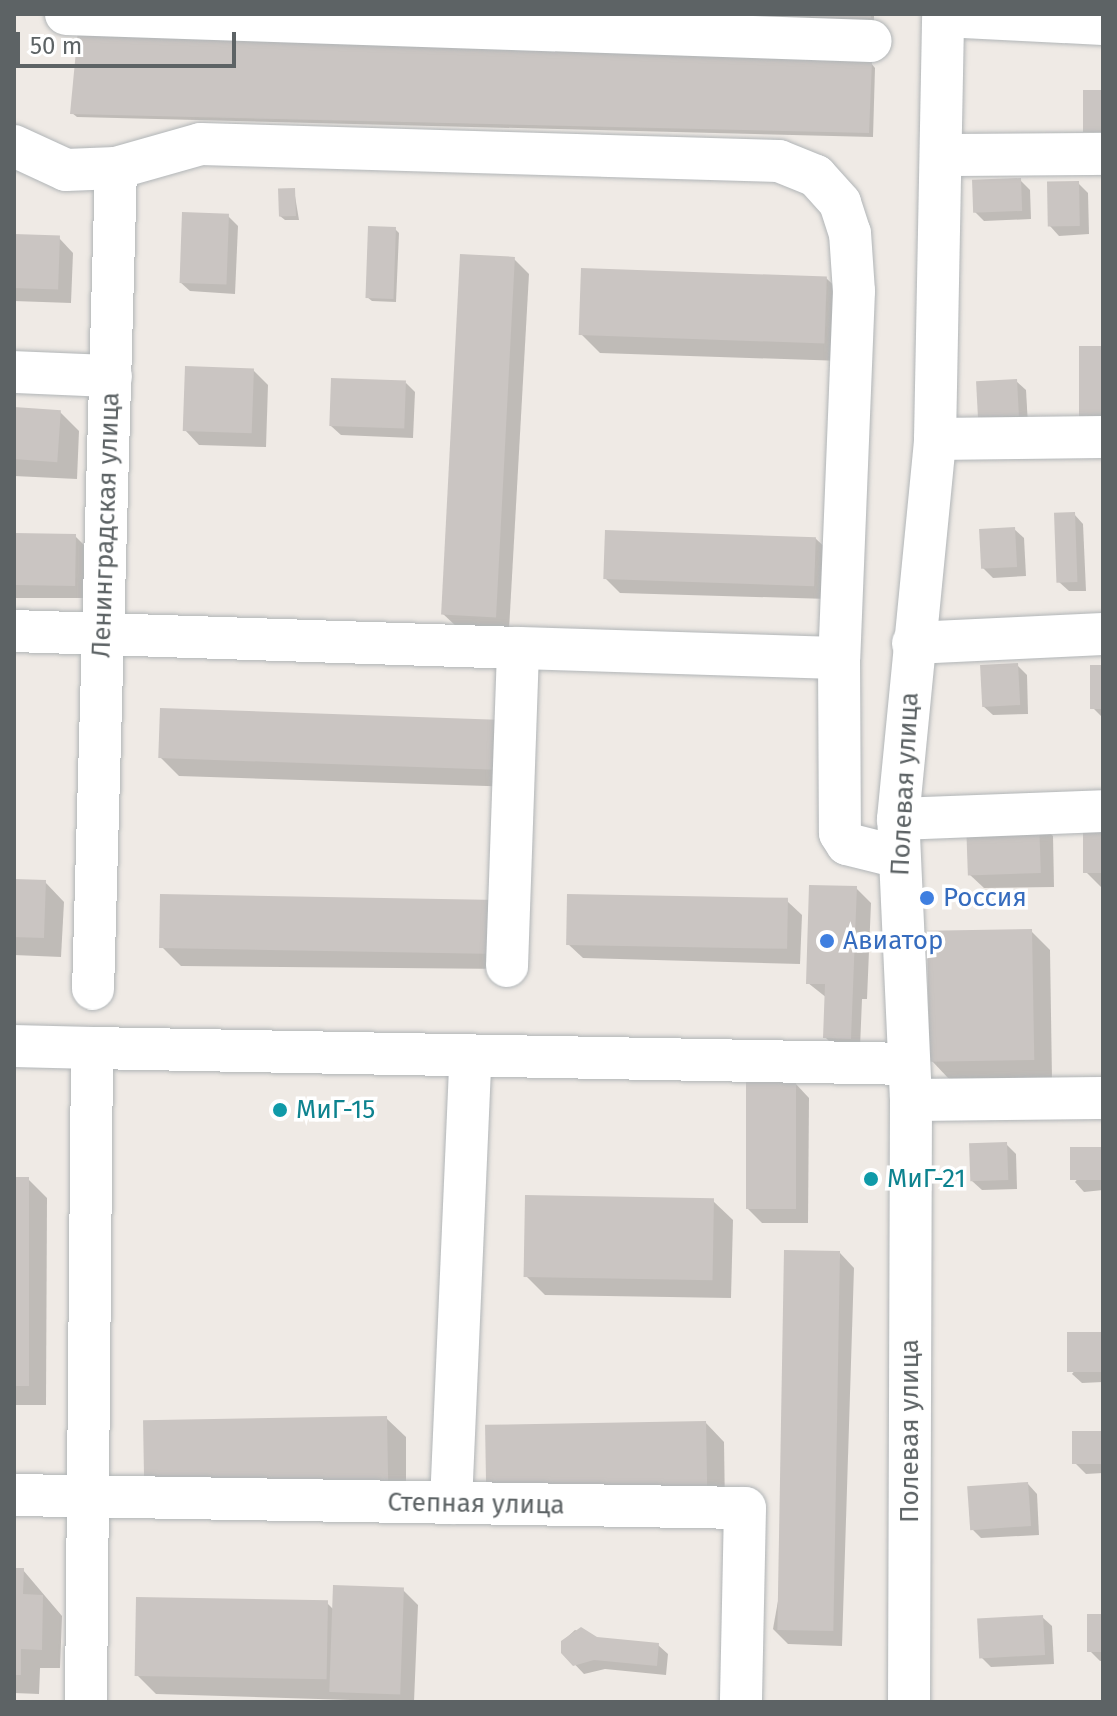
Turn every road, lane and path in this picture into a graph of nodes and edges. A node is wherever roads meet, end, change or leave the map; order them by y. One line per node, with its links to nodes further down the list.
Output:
1 (66, 14): 4 (street)
2 (944, 15): 3 (street); 7 (street, Полевая улица)
3 (1103, 24)
4 (871, 41)
5 (14, 146): 8 (street)
6 (1103, 154): 7 (street)
7 (941, 155): 12 (street, Полевая улица)
8 (116, 168): 10 (street, Ленинградская улица); 18 (street)
9 (14, 372): 10 (street)
10 (111, 376): 14 (street, Ленинградская улица)
11 (1103, 437): 12 (street)
12 (935, 439): 16 (street, Полевая улица)
13 (14, 631): 14 (street)
14 (103, 634): 17 (street); 22 (street, Ленинградская улица)
15 (1103, 634): 16 (street)
16 (913, 643): 20 (street, Полевая улица)
17 (518, 648): 18 (street); 21 (street)
18 (839, 658): 20 (street)
19 (1103, 811): 20 (street)
20 (898, 838): 26 (street, Полевая улица)
21 (507, 966)
22 (93, 989)
23 (14, 1046): 24 (street)
24 (92, 1048): 25 (street); 29 (street)
25 (470, 1059): 26 (street); 30 (street)
26 (910, 1082): 27 (street); 33 (street, Полевая улица)
27 (1103, 1098)
28 (14, 1495): 29 (street, Степная улица)
29 (89, 1497): 30 (street, Степная улица); 31 (street)
30 (451, 1503): 32 (street, Степная улица)
31 (86, 1702)
32 (741, 1702)
33 (909, 1702)

